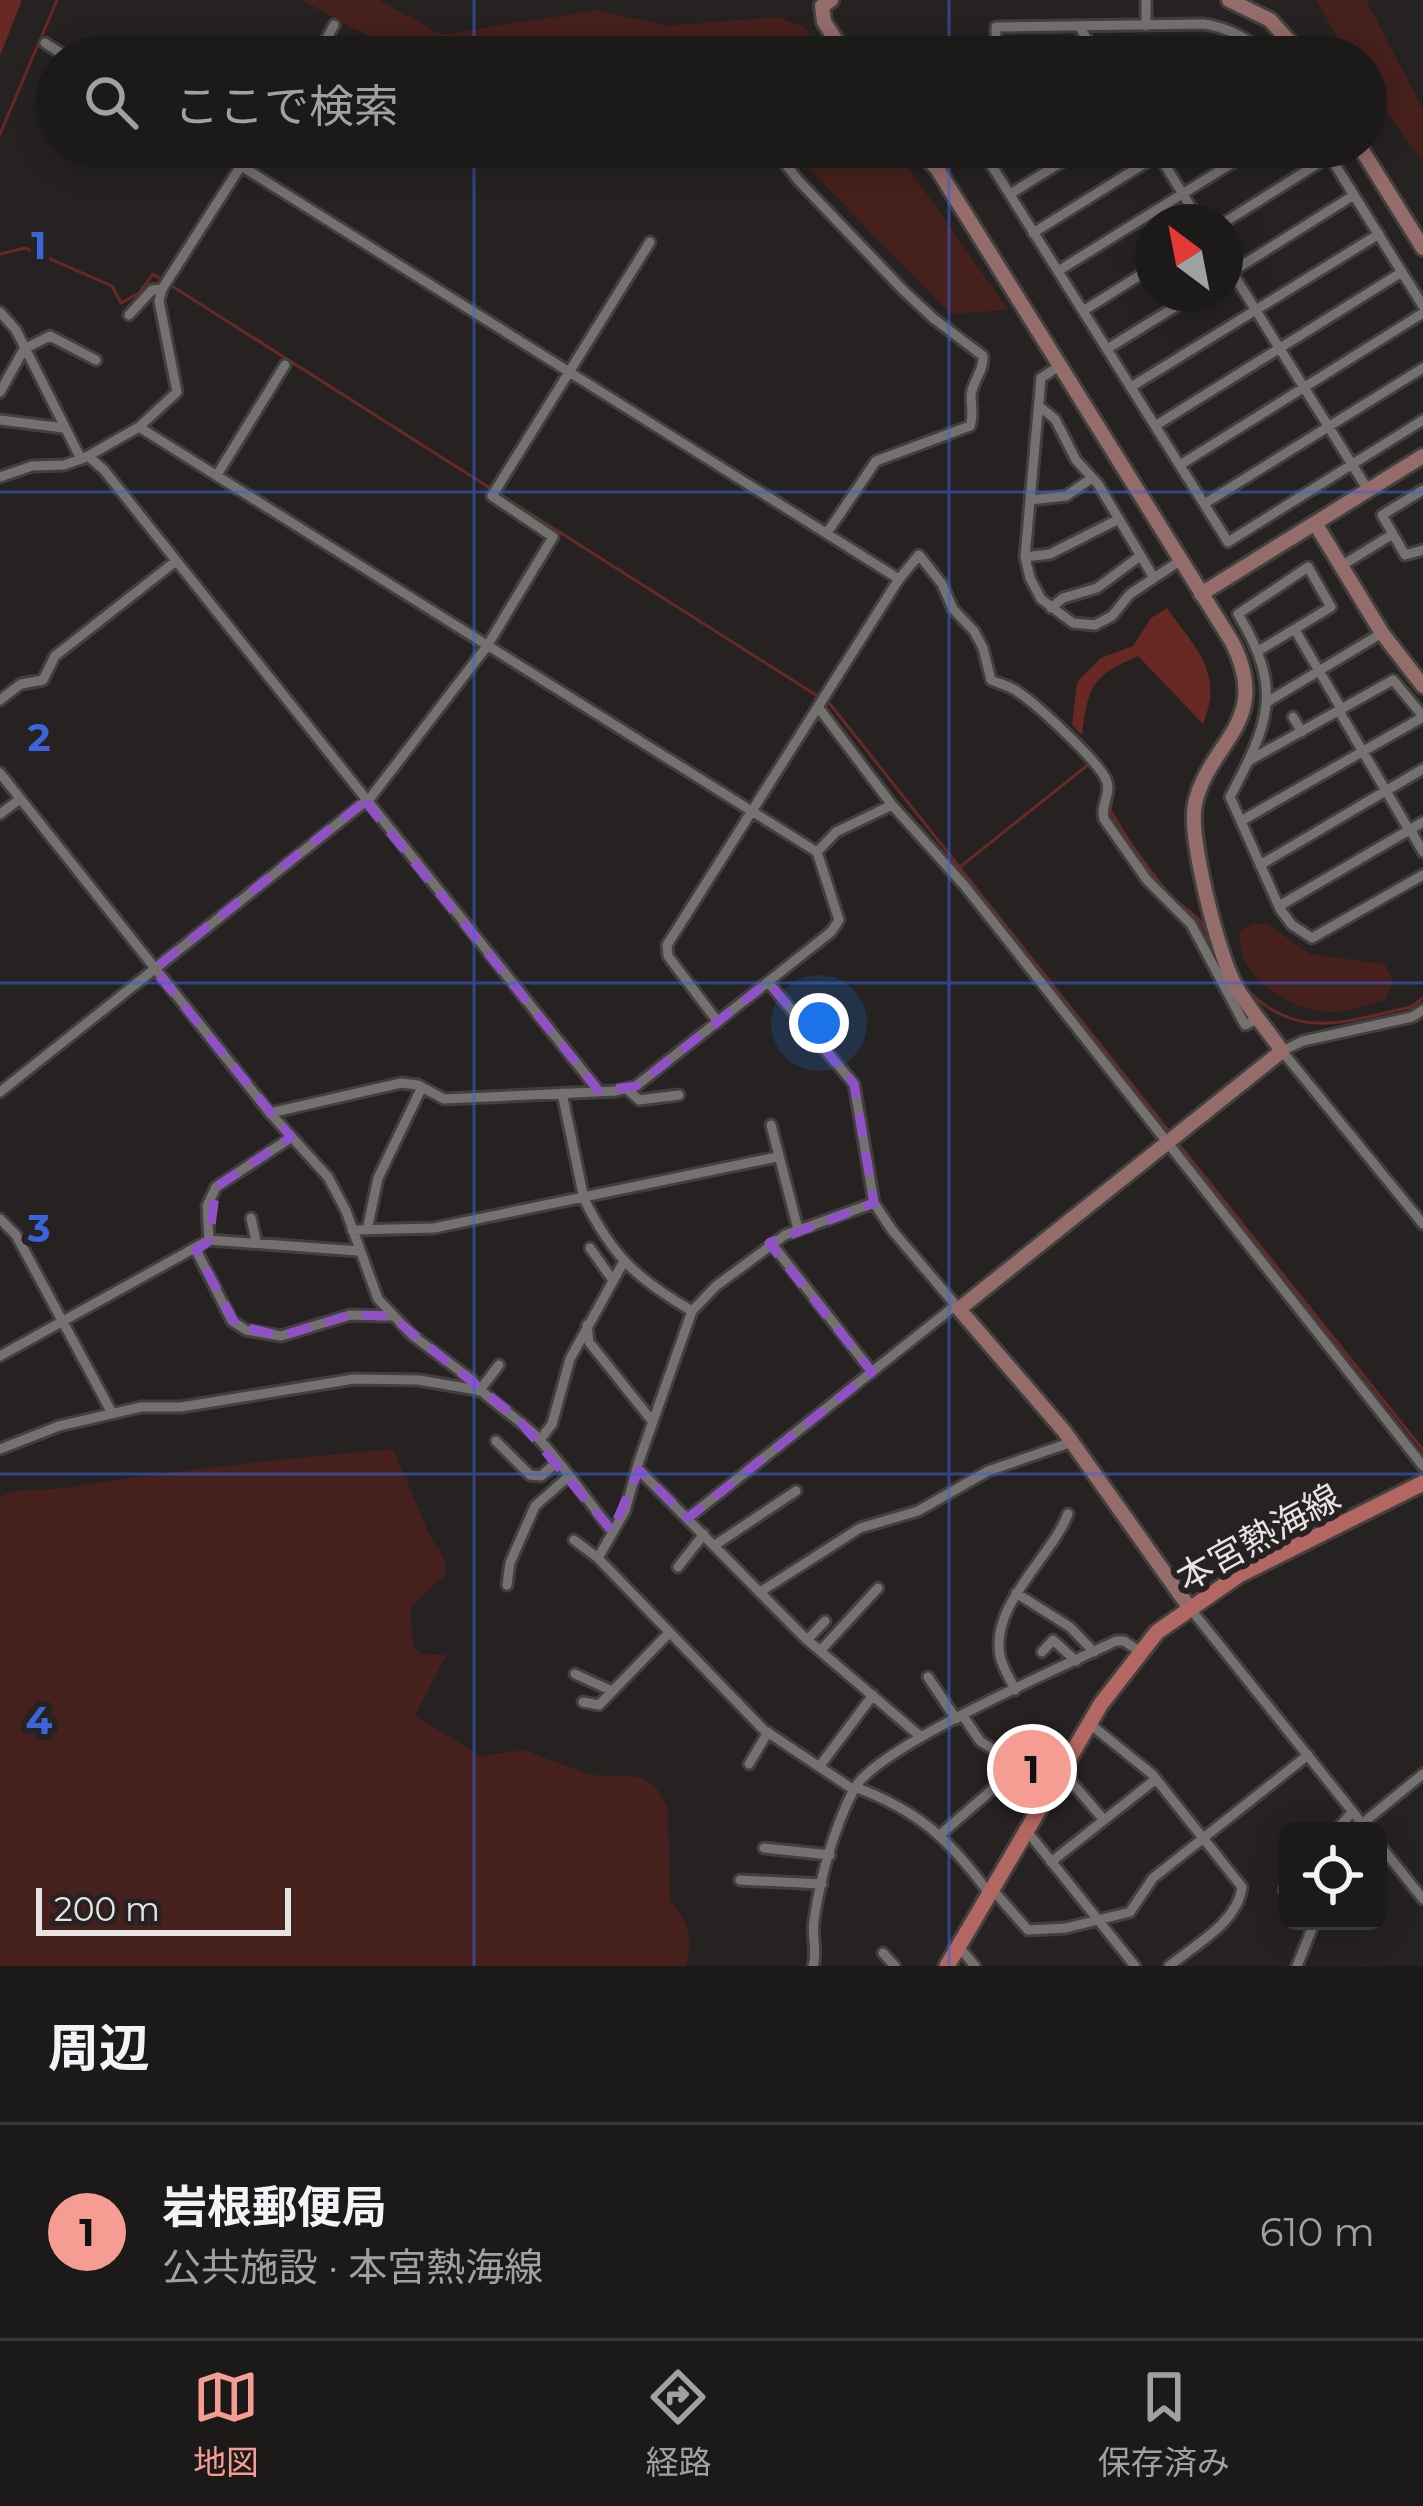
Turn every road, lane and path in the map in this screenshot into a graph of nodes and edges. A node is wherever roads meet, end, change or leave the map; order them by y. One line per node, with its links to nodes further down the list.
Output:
1 (1146, 0): 6 (street)
2 (1229, 0): 12 (street)
3 (823, 3): 8 (street)
4 (334, 25): 7 (street)
5 (1079, 26): 6 (street); 9 (street); 10 (street)
6 (1146, 26): 11 (street)
7 (328, 36)
8 (833, 36)
9 (996, 36)
10 (1085, 36)
11 (1238, 36)
12 (1284, 36)
13 (240, 168): 40 (street)
14 (244, 168): 55 (street)
15 (789, 168): 79 (street)
16 (936, 168): 53 (street)
17 (993, 168): 26 (street)
18 (1052, 168): 26 (street)
19 (1130, 168): 32 (street)
20 (1167, 168): 25 (street)
21 (1224, 168): 25 (street)
22 (1304, 168): 30 (street)
23 (1337, 168): 27 (street)
24 (1373, 168): 28 (street)
25 (1183, 193): 29 (street); 37 (street)
26 (1010, 194): 32 (street)
27 (1354, 195): 31 (street); 36 (street)
28 (1392, 199): 31 (street); 35 (street)
29 (1189, 204)
30 (1243, 210)
31 (1366, 214): 33 (street)
32 (1033, 233): 37 (street)
33 (1379, 234): 38 (street); 42 (street)
34 (650, 242): 55 (street)
35 (1423, 248)
36 (1243, 261)
37 (1058, 271): 44 (street)
38 (1402, 272): 43 (street); 49 (street)
39 (1135, 278): 44 (street)
40 (162, 289): 47 (street); 64 (street)
41 (1243, 293): 42 (street)
42 (1255, 310): 49 (street); 56 (street)
43 (1423, 310): 57 (street)
44 (1083, 311): 50 (street)
45 (0, 312): 48 (street)
46 (1167, 312): 50 (street)
47 (129, 315)
48 (24, 349): 51 (street); 58 (street); 65 (street)
49 (1279, 349): 57 (street); 62 (street)
50 (1107, 350): 56 (street)
51 (96, 360)
52 (285, 364): 70 (street)
53 (1059, 366): 59 (street); 84 (street)
54 (1423, 368): 63 (street)
55 (569, 372): 79 (street); 93 (street)
56 (1131, 387): 62 (street)
57 (1304, 388): 63 (street); 68 (street)
58 (0, 392)
59 (1040, 407): 72 (street); 75 (street)
60 (0, 420): 65 (street)
61 (1423, 420): 69 (street)
62 (1155, 426): 68 (street)
63 (1328, 426): 69 (street); 76 (street)
64 (140, 427): 67 (street); 70 (street)
65 (64, 428): 67 (street)
66 (1423, 456): 73 (street)
67 (84, 457): 71 (street); 85 (street)
68 (1180, 465): 76 (street)
69 (1353, 465): 73 (street); 76 (street)
70 (217, 476): 93 (street)
71 (0, 477)
72 (1092, 478): 75 (street); 77 (street)
73 (1368, 490): 78 (street)
74 (1423, 490): 80 (street)
75 (1030, 500): 83 (street)
76 (1204, 504)
77 (1118, 520): 82 (street); 83 (street)
78 (1315, 524): 86 (street); 89 (street)
79 (827, 533): 88 (street)
80 (1393, 534): 81 (street); 86 (street)
81 (1423, 550)
82 (1140, 556): 87 (street); 90 (street)
83 (1024, 557): 90 (street)
84 (1180, 560): 87 (street); 89 (street)
85 (176, 561): 97 (street); 110 (street)
86 (1341, 566): 92 (street)
87 (1154, 578): 90 (street)
88 (899, 579): 98 (street); 125 (street)
89 (1201, 593): 125 (street)
90 (1051, 608)
91 (1295, 630): 94 (street); 94 (street); 95 (street)
92 (1382, 633): 95 (street); 96 (street)
93 (487, 646): 110 (street); 112 (street)
94 (1260, 650): 99 (street)
95 (1318, 670): 99 (street); 100 (street)
96 (1423, 686)
97 (0, 700)
98 (821, 701): 111 (street); 112 (street)
99 (1268, 702): 105 (street)
100 (1341, 710): 102 (street); 103 (street); 104 (street)
101 (1292, 716): 103 (street)
102 (1423, 717): 104 (street)
103 (1303, 732): 105 (street)
104 (1363, 752): 108 (street); 114 (street)
105 (1250, 760): 114 (street)
106 (1423, 769): 108 (street)
107 (0, 773): 109 (street)
108 (1386, 790): 116 (street); 119 (street)
109 (20, 799): 113 (street); 122 (street)
110 (365, 801): 122 (street); 130 (street)
111 (892, 805): 118 (street); 137 (street)
112 (750, 813): 118 (street); 126 (street)
113 (0, 814)
114 (1241, 821): 119 (street)
115 (1423, 822): 116 (street)
116 (1410, 830): 117 (street); 121 (street)
117 (1423, 852)
118 (817, 853): 123 (street)
119 (1260, 865): 121 (street)
120 (1423, 874): 121 (street)
121 (1279, 906)
122 (154, 969): 131 (street); 134 (street)
123 (768, 982): 126 (street); 140 (street)
124 (1423, 1010): 127 (street)
125 (1259, 1018): 127 (street)
126 (718, 1022): 129 (street)
127 (1282, 1051): 137 (street); 143 (street)
128 (422, 1087): 132 (street); 134 (street); 146 (street)
129 (628, 1090): 130 (street); 133 (street)
130 (598, 1091): 132 (street)
131 (0, 1092)
132 (562, 1093): 139 (street)
133 (679, 1094)
134 (270, 1113): 136 (street)
135 (771, 1125): 138 (street)
136 (292, 1137): 145 (street); 147 (street)
137 (1168, 1143): 155 (street); 171 (street)
138 (777, 1157): 139 (street); 144 (street)
139 (584, 1198): 146 (street); 153 (street)
140 (874, 1203): 144 (street); 155 (street)
141 (251, 1218): 148 (street)
142 (0, 1219): 158 (street)
143 (1423, 1223)
144 (798, 1229): 149 (street)
145 (352, 1230): 146 (street); 152 (street)
146 (368, 1230)
147 (209, 1240): 148 (street); 151 (street)
148 (256, 1241): 152 (street)
149 (772, 1244): 156 (street); 162 (street)
150 (590, 1248): 154 (street)
151 (196, 1250): 157 (street); 158 (street)
152 (358, 1251): 157 (street)
153 (623, 1263): 154 (street); 156 (street)
154 (612, 1279): 159 (street)
155 (957, 1307): 162 (street); 168 (street)
156 (692, 1311): 165 (street)
157 (392, 1316): 163 (street)
158 (62, 1322): 160 (street); 164 (street)
159 (587, 1324): 165 (street); 166 (street)
160 (0, 1356)
161 (499, 1365): 163 (street)
162 (872, 1372): 177 (street)
163 (478, 1391): 164 (street); 166 (street)
164 (112, 1413): 169 (street)
165 (653, 1422): 172 (street)
166 (540, 1440): 170 (street)
167 (496, 1442): 170 (street)
168 (1072, 1442): 186 (street); 188 (street)
169 (0, 1449)
170 (557, 1462): 173 (street)
171 (1423, 1466)
172 (637, 1468): 177 (street); 178 (street)
173 (569, 1476): 178 (street); 184 (street)
174 (1423, 1483): 188 (main road, 本宮熱海線)
175 (796, 1491): 181 (street)
176 (1068, 1514): 187 (street)
177 (688, 1518): 179 (street)
178 (612, 1531): 182 (street)
179 (704, 1534): 181 (street); 183 (street)
180 (574, 1540): 182 (street)
181 (715, 1545): 186 (street)
182 (598, 1558): 190 (street)
183 (678, 1568)
184 (507, 1585)
185 (878, 1588): 192 (street)
186 (760, 1592): 191 (street)
187 (1016, 1593): 194 (street); 199 (street)
188 (1189, 1607): 195 (main road, 本宮熱海線); 207 (street)
189 (826, 1621): 191 (street)
190 (668, 1634): 200 (street); 205 (street)
191 (807, 1640): 192 (street)
192 (820, 1650): 201 (street)
193 (1042, 1652): 196 (street)
194 (1094, 1652): 195 (street); 196 (street)
195 (1139, 1652): 204 (main road, 本宮熱海線)
196 (1076, 1660): 199 (street)
197 (575, 1674): 200 (street)
198 (928, 1677): 203 (street)
199 (1016, 1690): 203 (street)
200 (613, 1691): 202 (street)
201 (873, 1695): 206 (street); 209 (street)
202 (583, 1702)
203 (960, 1718): 206 (street); 210 (street)
204 (1090, 1724): 211 (main road, 本宮熱海線); 213 (street)
205 (768, 1732): 208 (street); 209 (street)
206 (922, 1737): 214 (street)
207 (1308, 1755): 217 (street); 220 (street)
208 (749, 1764)
209 (819, 1767): 214 (street)
210 (1018, 1768): 215 (street); 219 (street)
211 (1062, 1771): 215 (main road, 本宮熱海線); 216 (street)
212 (1423, 1774): 217 (street)
213 (1156, 1779): 216 (street); 220 (street)
214 (855, 1788): 219 (street); 223 (street)
215 (1042, 1805): 218 (main road, 本宮熱海線)
216 (1104, 1820): 224 (street)
217 (1358, 1822)
218 (1027, 1832): 224 (street); 227 (main road, 本宮熱海線)
219 (941, 1834): 227 (street)
220 (1205, 1839): 229 (street); 238 (street)
221 (764, 1848): 223 (street)
222 (1387, 1854): 228 (street)
223 (830, 1855): 226 (street)
224 (1051, 1862): 229 (street)
225 (740, 1880): 226 (street)
226 (822, 1884): 233 (street)
227 (991, 1891): 229 (street); 231 (main road, 本宮熱海線)
228 (1423, 1899)
229 (1097, 1920): 237 (street)
230 (1311, 1930): 239 (street)
231 (959, 1946): 235 (main road, 本宮熱海線); 236 (street)
232 (883, 1953): 234 (street)
233 (814, 1966)
234 (895, 1966)
235 (946, 1966)
236 (975, 1966)
237 (1135, 1966)
238 (1169, 1966)
239 (1297, 1966)

